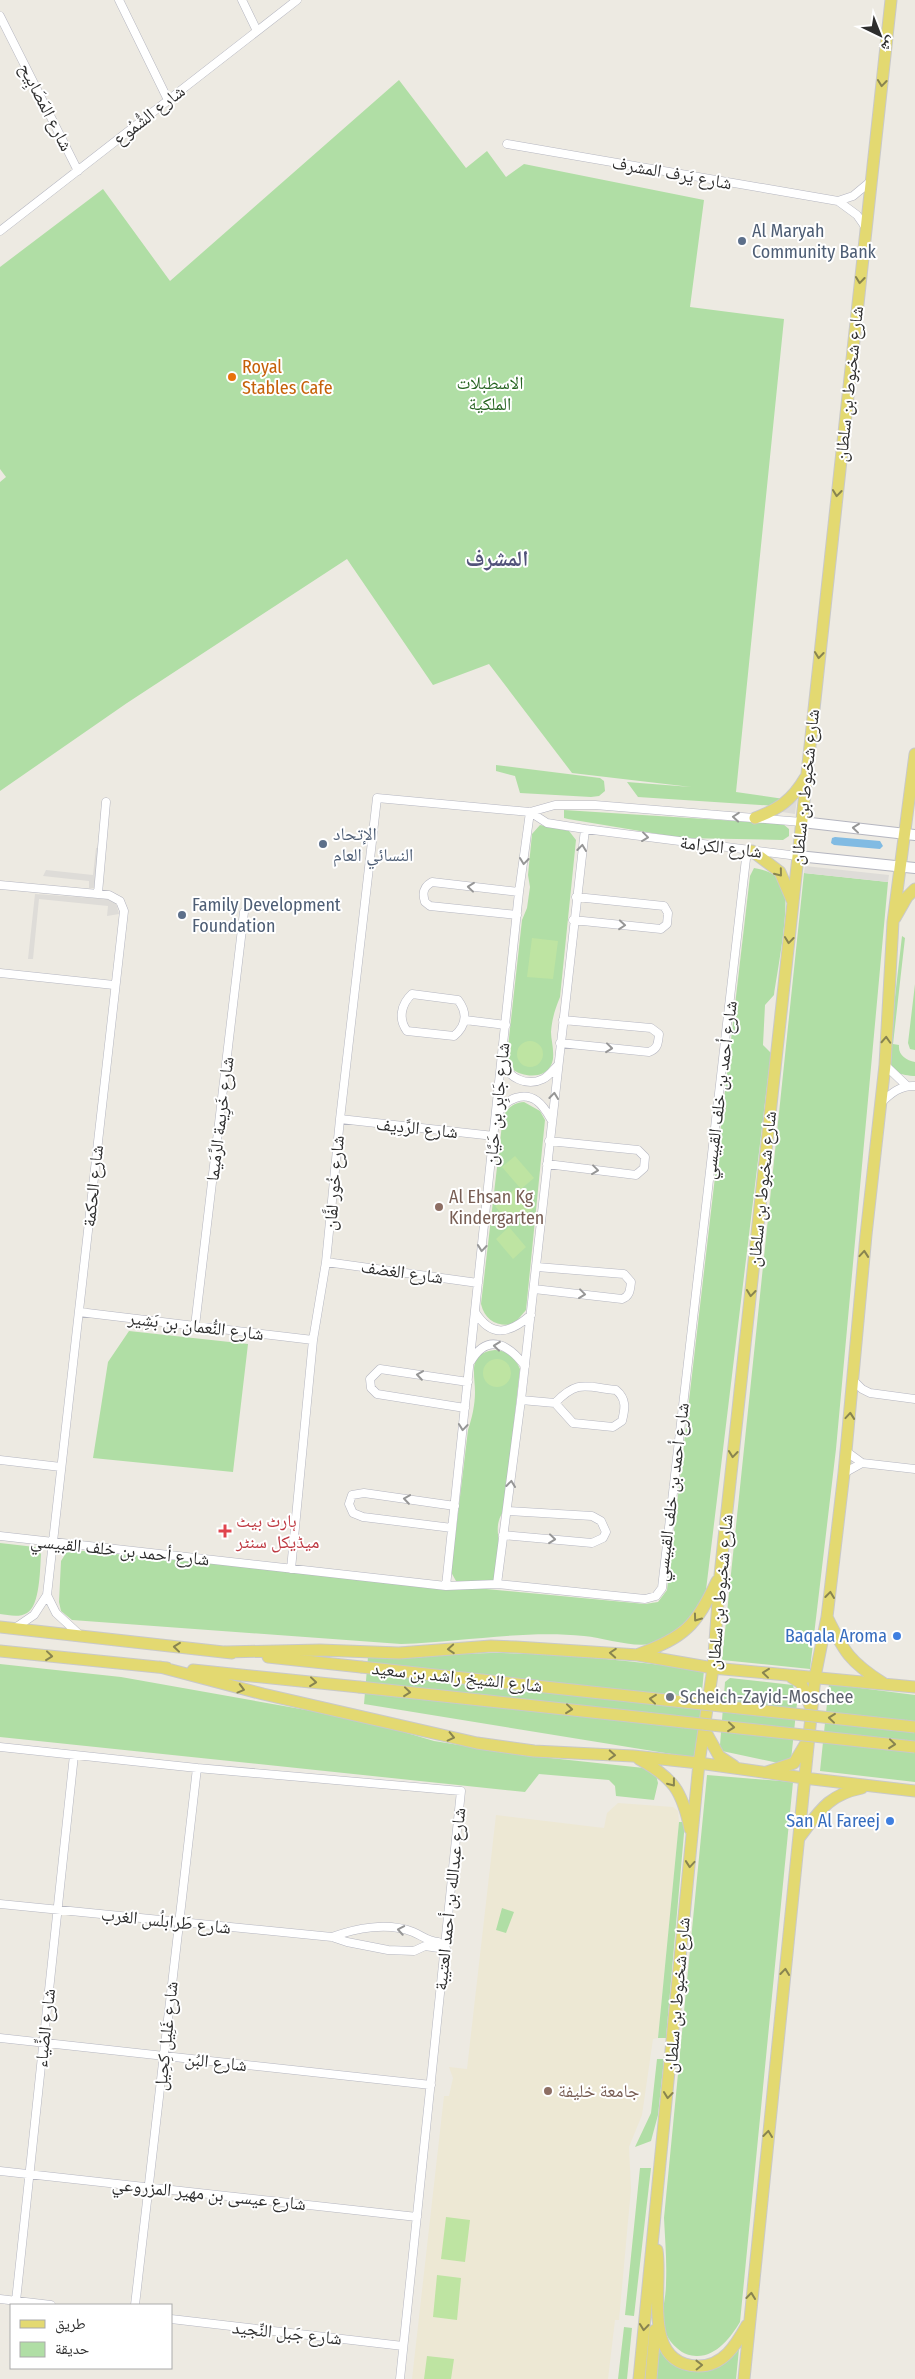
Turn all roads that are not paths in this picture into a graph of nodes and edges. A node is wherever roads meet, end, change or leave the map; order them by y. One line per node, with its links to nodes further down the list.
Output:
1 (118, 0): 7 (street)
2 (242, 0): 6 (street)
3 (297, 0): 6 (street, شارع الشُّمُوع)
4 (891, 0): 10 (main road, شارع شخبوط بن سلطان, one-way to 10)
5 (0, 16): 9 (street, شارع المَصَابِيح)
6 (257, 31): 7 (street, شارع الشُّمُوع)
7 (168, 100): 9 (street, شارع الشُّمُوع)
8 (507, 144): 11 (street, شارع يَرف المشرف)
9 (78, 171): 13 (street, شارع الشُّمُوع)
10 (871, 182): 11 (street); 12 (main road, شارع شخبوط بن سلطان)
11 (838, 201): 12 (street, شارع يَرف المشرف)
12 (866, 228): 15 (main road, شارع شخبوط بن سلطان, one-way to 15)
13 (0, 231)
14 (915, 754): 16 (main road)
15 (807, 775): 21 (main road); 22 (main road, شارع شخبوط بن سلطان)
16 (913, 775): 17 (main road); 24 (main road)
17 (915, 791)
18 (377, 798): 20 (street, شارع الكرامة); 52 (street, شارع خُور لفَّان)
19 (106, 802): 32 (street)
20 (530, 812): 21 (street, شارع الكرامة, one-way to 20); 23 (street, شارع الكرامة); 31 (street, شارع جَابِر بن حَيَّان, one-way to 31)
21 (756, 818): 22 (street, شارع الكرامة)
22 (802, 822): 24 (main road, شارع الكرامة, one-way to 22); 26 (main road, شارع شخبوط بن سلطان)
23 (585, 829): 25 (street, شارع الكرامة, one-way to 25); 33 (street, one-way to 23)
24 (910, 834): 27 (main road)
25 (750, 851): 26 (street, شارع الكرامة); 34 (main road, one-way to 34); 88 (street, شارع أحمد بن خلف القبيسي)
26 (798, 856): 27 (main road, شارع الكرامة); 34 (main road, شارع شخبوط بن سلطان)
27 (900, 866): 28 (main road, شارع الكرامة); 38 (main road)
28 (915, 868)
29 (0, 885): 32 (street, شارع الحكمة)
30 (915, 889): 38 (main road)
31 (520, 892): 36 (street, شارع جَابِر بن حَيَّان); 36 (street, one-way to 36)
32 (98, 893): 40 (street, شارع الحكمة)
33 (576, 897): 37 (street); 37 (street, one-way to 33)
34 (793, 904): 87 (main road, شارع شخبوط بن سلطان, one-way to 87)
35 (244, 912): 64 (street, شارع خَرِيمة الرِّمَيما)
36 (517, 916): 43 (street, شارع جَابِر بن حَيَّان)
37 (574, 920): 42 (street)
38 (893, 922): 47 (main road, one-way to 38)
39 (0, 973): 40 (street)
40 (114, 985): 61 (street, شارع الحكمة)
41 (465, 1020): 41 (street); 43 (street)
42 (563, 1020): 44 (street); 44 (street, one-way to 42)
43 (506, 1024): 45 (street, شارع جَابِر بن حَيَّان)
44 (560, 1043): 46 (street)
45 (502, 1058): 46 (street); 51 (street, شارع جَابِر بن حَيَّان)
46 (558, 1065): 53 (street, one-way to 46)
47 (885, 1065): 48 (street); 50 (main road)
48 (906, 1085): 49 (street); 50 (street)
49 (915, 1086)
50 (881, 1103): 68 (main road, one-way to 50)
51 (497, 1115): 53 (street); 54 (street, شارع جَابِر بن حَيَّان)
52 (340, 1119): 54 (street, شارع الرَّدِيف); 57 (street, شارع خُور لفَّان)
53 (552, 1121): 55 (street)
54 (494, 1136): 59 (street, شارع جَابِر بن حَيَّان, one-way to 59)
55 (549, 1141): 56 (street); 56 (street, one-way to 55)
56 (547, 1164): 58 (street)
57 (326, 1262): 59 (street, شارع الغضف); 65 (street, شارع خُور لفَّان)
58 (537, 1266): 60 (street); 60 (street, one-way to 58)
59 (478, 1283): 62 (street, شارع جَابِر بن حَيَّان)
60 (534, 1289): 63 (street)
61 (79, 1312): 64 (street, شارع النُّعمان بن بَشِير); 77 (street, شارع الحكمة)
62 (475, 1312): 63 (street); 66 (street, شارع جَابِر بن حَيَّان)
63 (531, 1315): 67 (street)
64 (195, 1326): 65 (street, شارع النُّعمان بن بَشِير)
65 (313, 1340): 86 (street, شارع خُور لفَّان)
66 (470, 1364): 67 (street, one-way to 66); 69 (street, شارع جَابِر بن حَيَّان)
67 (525, 1366): 70 (street)
68 (854, 1380): 71 (street); 74 (main road, one-way to 68)
69 (468, 1382): 73 (street, شارع جَابِر بن حَيَّان); 73 (street, one-way to 73)
70 (521, 1400): 72 (street); 81 (street, one-way to 70)
71 (915, 1400)
72 (555, 1403): 72 (street)
73 (465, 1408): 80 (street, شارع جَابِر بن حَيَّان, one-way to 80)
74 (847, 1452): 76 (street); 79 (main road)
75 (0, 1460): 77 (street)
76 (862, 1463): 78 (street); 79 (street)
77 (61, 1467): 85 (street, شارع الحكمة)
78 (915, 1469)
79 (844, 1473): 91 (main road, one-way to 79)
80 (455, 1506): 82 (street, شارع جَابِر بن حَيَّان); 82 (street, one-way to 82)
81 (508, 1511): 83 (street); 83 (street, one-way to 81)
82 (452, 1528): 89 (street, شارع جَابِر بن حَيَّان)
83 (503, 1535): 88 (street)
84 (0, 1536): 85 (street, شارع أحمد بن خلف القبيسي)
85 (52, 1542): 86 (street, شارع أحمد بن خلف القبيسي); 90 (street, شارع الحكمة)
86 (291, 1569): 89 (street, شارع أحمد بن خلف القبيسي)
87 (720, 1575): 97 (main road, one-way to 97); 99 (main road, شارع شخبوط بن سلطان)
88 (497, 1584): 89 (street, شارع أحمد بن خلف القبيسي)
89 (446, 1586)
90 (47, 1594): 93 (street, شارع الحكمة); 94 (street)
91 (827, 1617): 102 (main road); 103 (main road)
92 (0, 1627): 93 (main road, شارع الشيخ راشد بن سعيد)
93 (15, 1628): 94 (main road, شارع الشيخ راشد بن سعيد)
94 (82, 1636): 96 (main road, شارع الشيخ راشد بن سعيد, one-way to 94)
95 (0, 1651): 98 (main road, شارع الشيخ راشد بن سعيد, one-way to 98)
96 (226, 1652): 97 (main road, one-way to 96); 107 (main road, شارع الشيخ راشد بن سعيد, one-way to 96, bridge)
97 (638, 1655): 99 (main road)
98 (160, 1667): 111 (main road, شارع الشيخ راشد بن سعيد, one-way to 111, bridge); 113 (main road, one-way to 113)
99 (713, 1668): 100 (main road); 105 (main road, شارع شخبوط بن سلطان)
100 (741, 1671): 101 (main road, one-way to 100); 105 (main road)
101 (785, 1675): 102 (main road); 106 (main road)
102 (815, 1677): 103 (main road); 106 (main road)
103 (885, 1684): 104 (main road)
104 (915, 1687)
105 (709, 1697): 108 (main road, شارع شخبوط بن سلطان)
106 (812, 1710): 109 (main road)
107 (915, 1727)
108 (704, 1729): 114 (main road, شارع شخبوط بن سلطان); 116 (main road)
109 (808, 1739): 117 (main road); 118 (main road)
110 (0, 1747): 112 (street, شارع عبدالله بن أحمد العتيبة)
111 (915, 1747)
112 (74, 1755): 115 (street, شارع عبدالله بن أحمد العتيبة); 124 (street, شارع الضِّياء)
113 (633, 1756): 114 (main road); 122 (main road, one-way to 122)
114 (699, 1763): 116 (main road); 122 (main road, شارع شخبوط بن سلطان)
115 (196, 1768): 125 (street, شارع غَلِيل كِحِيل); 127 (street, شارع عبدالله بن أحمد العتيبة)
116 (739, 1769): 117 (main road)
117 (766, 1773): 118 (main road)
118 (804, 1778): 119 (main road); 121 (main road)
119 (872, 1786): 120 (main road); 121 (main road)
120 (915, 1791)
121 (798, 1840): 143 (main road, one-way to 121)
122 (692, 1841): 136 (main road, شارع شخبوط بن سلطان, one-way to 136)
123 (0, 1904): 124 (street, شارع طَرابلُس الغرب)
124 (58, 1910): 125 (street, شارع طَرابلُس الغرب); 129 (street, شارع الضِّياء)
125 (179, 1923): 126 (street, شارع طَرابلُس الغرب); 130 (street, شارع غَلِيل كِحِيل)
126 (332, 1937): 127 (street, شارع طَرابلُس الغرب); 127 (street, شارع طَرابلُس الغرب, one-way to 126)
127 (446, 1946): 131 (street, شارع عبدالله بن أحمد العتيبة)
128 (0, 2038): 129 (street, شارع البُن)
129 (43, 2043): 130 (street, شارع البُن); 133 (street, شارع الضِّياء)
130 (164, 2056): 131 (street, شارع البُن); 134 (street, شارع غَلِيل كِحِيل)
131 (431, 2085): 135 (street, شارع عبدالله بن أحمد العتيبة)
132 (0, 2171): 133 (street, شارع عيسى بن مهير المزروعي)
133 (28, 2174): 134 (street, شارع عيسى بن مهير المزروعي); 139 (street, شارع الضِّياء)
134 (149, 2188): 135 (street, شارع عيسى بن مهير المزروعي); 141 (street, شارع غَلِيل كِحِيل)
135 (417, 2217): 144 (street, شارع عبدالله بن أحمد العتيبة)
136 (654, 2236): 137 (main road, شارع شخبوط بن سلطان); 143 (main road, one-way to 143)
137 (649, 2281): 146 (main road, شارع شخبوط بن سلطان, one-way to 146); 147 (main road)
138 (0, 2299): 139 (street)
139 (16, 2301): 140 (street)
140 (42, 2304)
141 (135, 2304)
142 (172, 2319): 144 (street, شارع جَبل النِّجيد)
143 (748, 2322): 148 (main road)
144 (403, 2346): 145 (street, شارع عبدالله بن أحمد العتيبة)
145 (400, 2379)
146 (639, 2379)
147 (651, 2379)
148 (744, 2379)

